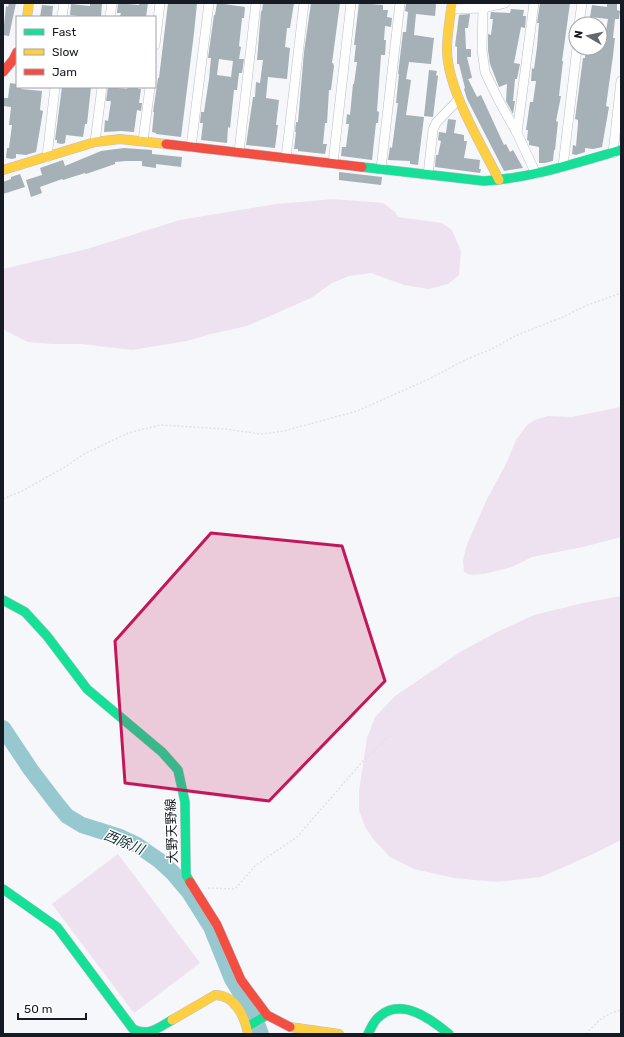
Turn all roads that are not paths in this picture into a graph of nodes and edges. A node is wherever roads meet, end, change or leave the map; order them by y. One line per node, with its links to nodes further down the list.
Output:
1 (29, 3): 15 (street)
2 (64, 3): 16 (street)
3 (112, 3): 17 (street)
4 (160, 3): 19 (street)
5 (209, 3): 31 (street)
6 (256, 3): 33 (street)
7 (304, 3): 35 (street)
8 (351, 3): 36 (street)
9 (400, 3): 38 (street)
10 (505, 3): 14 (street)
11 (534, 3): 28 (street)
12 (582, 3): 18 (street)
13 (451, 6): 14 (street); 27 (street)
14 (483, 8): 28 (street)
15 (27, 16)
16 (62, 16)
17 (110, 16)
18 (580, 16)
19 (156, 37)
20 (16, 54): 22 (street)
21 (575, 56): 37 (street)
22 (3, 72)
23 (621, 81): 32 (street)
24 (55, 88): 34 (street)
25 (102, 88): 30 (street)
26 (150, 88): 29 (street)
27 (459, 99): 41 (street); 42 (street)
28 (517, 133): 40 (street)
29 (144, 141): 30 (street); 31 (street)
30 (96, 142): 34 (street)
31 (191, 147): 33 (street)
32 (617, 151): 37 (street)
33 (239, 152): 35 (street)
34 (47, 157): 39 (street)
35 (286, 158): 36 (street)
36 (333, 163): 38 (street)
37 (563, 166): 40 (street)
38 (381, 169): 41 (street)
39 (3, 170)
40 (536, 174): 42 (street)
41 (428, 175): 42 (street)
42 (500, 180)
43 (3, 600): 45 (street, 大野天野線)
44 (3, 890): 46 (street)
45 (264, 1017): 46 (street); 47 (street, 大野天野線)
46 (249, 1029)
47 (339, 1034)
48 (368, 1034): 49 (street)
49 (449, 1034)

